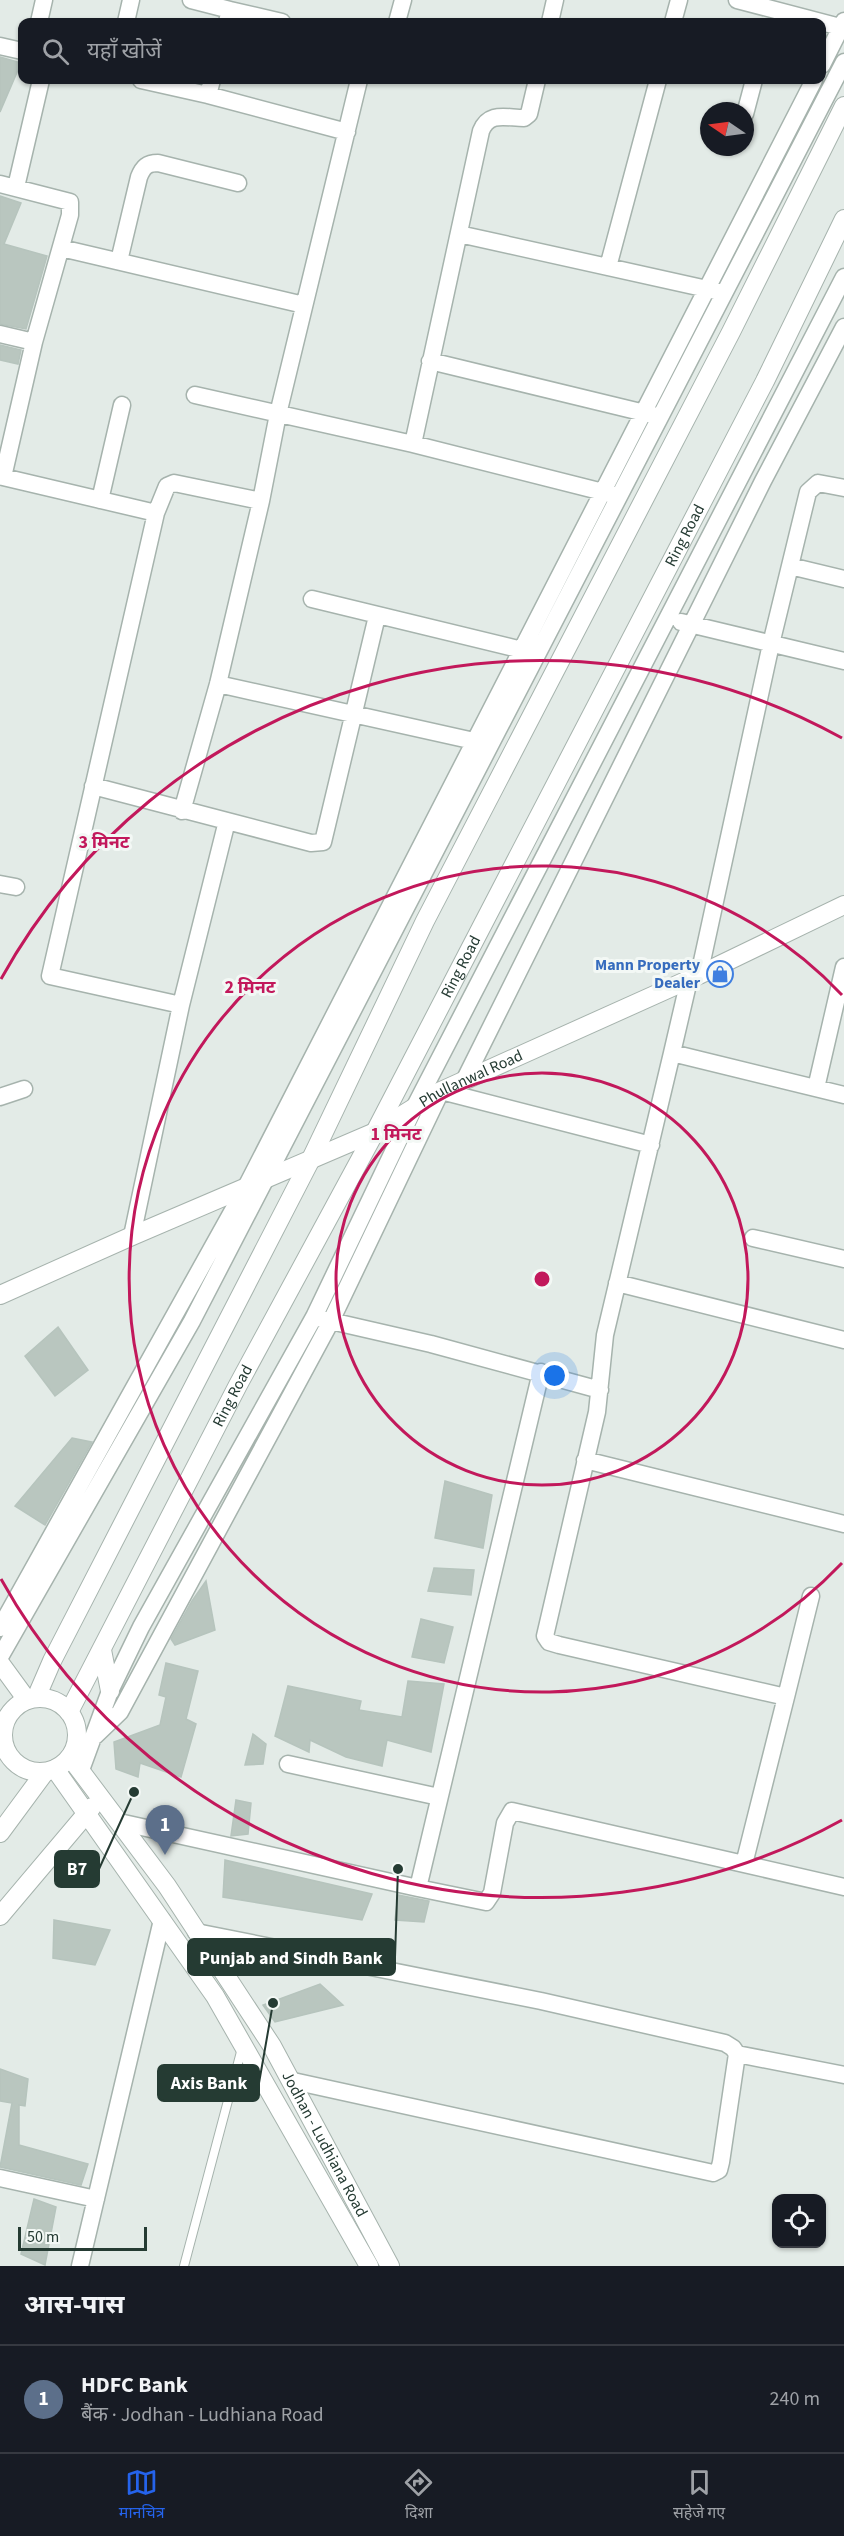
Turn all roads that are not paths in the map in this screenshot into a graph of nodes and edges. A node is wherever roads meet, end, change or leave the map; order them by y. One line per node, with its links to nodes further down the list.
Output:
1 (44, 0): 10 (street)
2 (131, 0): 11 (street)
3 (191, 0): 8 (street)
4 (403, 0): 13 (street)
5 (555, 0): 14 (street)
6 (679, 0): 15 (street)
7 (737, 0): 9 (street)
8 (229, 16): 12 (street)
9 (770, 16): 16 (street)
10 (40, 18)
11 (127, 18)
12 (247, 18)
13 (398, 18)
14 (551, 18)
15 (674, 18)
16 (786, 18)
17 (826, 23): 18 (street)
18 (843, 25): 21 (street)
19 (0, 46): 20 (street)
20 (18, 50)
21 (826, 57)
22 (844, 62): 43 (street)
23 (40, 84): 35 (street)
24 (180, 84): 30 (street)
25 (358, 84): 33 (street)
26 (536, 84): 37 (street)
27 (657, 84): 40 (street)
28 (753, 84): 31 (street)
29 (812, 84): 42 (street)
30 (210, 87): 33 (street)
31 (748, 102)
32 (844, 106): 91 (street)
33 (347, 132): 44 (street)
34 (238, 183): 39 (street)
35 (8, 186): 38 (street)
36 (844, 219): 89 (street, Ring Road)
37 (459, 234): 40 (street); 49 (street)
38 (61, 248): 39 (street); 48 (street)
39 (119, 261): 44 (street)
40 (608, 267): 42 (street)
41 (844, 277): 45 (street)
42 (707, 290): 43 (street); 53 (street)
43 (724, 292): 53 (street)
44 (304, 305): 52 (street)
45 (815, 332): 47 (street); 55 (street)
46 (0, 334): 48 (street)
47 (842, 335): 56 (street)
48 (34, 342): 59 (street)
49 (430, 361): 53 (street); 54 (street)
50 (195, 395): 52 (street)
51 (122, 405): 59 (street)
52 (278, 414): 54 (street); 60 (street)
53 (652, 414): 58 (street)
54 (413, 444): 58 (street)
55 (742, 476): 56 (street); 66 (street)
56 (763, 481): 67 (street)
57 (844, 489): 62 (street)
58 (611, 493): 69 (street); 92 (street)
59 (100, 500): 61 (street)
60 (261, 501): 61 (street); 71 (street)
61 (156, 513): 74 (street)
62 (790, 566): 63 (street); 68 (street)
63 (844, 579)
64 (312, 599): 65 (street)
65 (377, 616): 69 (street); 72 (street)
66 (667, 619): 67 (street); 88 (street)
67 (692, 624): 68 (street); 82 (street)
68 (771, 644): 70 (street); 79 (street)
69 (522, 650): 73 (street)
70 (844, 663)
71 (218, 684): 72 (street); 75 (street)
72 (353, 712): 73 (street); 76 (street)
73 (474, 741): 93 (street)
74 (93, 786): 75 (street); 80 (street)
75 (183, 812): 76 (street)
76 (227, 821): 80 (street)
77 (844, 905): 79 (street, Phullanwal Road)
78 (844, 967): 83 (street)
79 (694, 977): 81 (street); 82 (street, Phullanwal Road)
80 (181, 1005): 94 (street)
81 (672, 1053): 83 (street); 90 (street)
82 (464, 1081): 85 (street, Phullanwal Road)
83 (816, 1088): 86 (street)
84 (24, 1089): 87 (street)
85 (441, 1091): 88 (street, Phullanwal Road); 90 (street); 100 (street)
86 (844, 1095)
87 (0, 1097)
88 (416, 1106): 89 (street, Phullanwal Road); 99 (street)
89 (375, 1132): 91 (street, Phullanwal Road); 111 (street, Ring Road)
90 (651, 1145): 97 (street)
91 (311, 1159): 92 (street, Phullanwal Road); 116 (street)
92 (268, 1178): 93 (street, Phullanwal Road); 112 (street)
93 (246, 1187): 94 (street, Phullanwal Road); 110 (street)
94 (132, 1236): 98 (street, Phullanwal Road)
95 (753, 1238): 96 (street)
96 (844, 1259)
97 (617, 1283): 101 (street); 103 (street)
98 (0, 1295)
99 (314, 1317): 100 (street); 105 (street)
100 (331, 1321): 102 (street); 105 (street)
101 (844, 1340)
102 (541, 1372): 103 (street); 125 (street)
103 (600, 1390): 104 (street)
104 (585, 1460): 106 (street); 115 (street)
105 (234, 1481): 108 (street); 109 (street)
106 (844, 1524)
107 (811, 1596): 115 (street)
108 (152, 1608): 109 (street); 114 (street)
109 (168, 1620): 119 (street)
110 (0, 1628)
111 (102, 1650): 114 (street); 118 (street, Ring Road)
112 (0, 1657)
113 (0, 1663): 116 (street)
114 (110, 1691): 119 (street)
115 (786, 1697): 129 (street)
116 (31, 1699): 117 (street); 118 (street)
117 (4, 1712): 121 (street)
118 (69, 1712): 120 (street)
119 (93, 1738): 120 (street)
120 (76, 1763): 123 (street); 124 (street, Jodhan - Ludhiana Road)
121 (5, 1764): 123 (street)
122 (288, 1764): 125 (street)
123 (50, 1771): 126 (street, Jodhan - Ludhiana Road); 128 (street)
124 (100, 1796): 126 (street); 127 (street, Jodhan - Ludhiana Road)
125 (439, 1797): 131 (street)
126 (85, 1814): 132 (street); 133 (street, Jodhan - Ludhiana Road)
127 (119, 1822): 131 (street); 134 (street, Jodhan - Ludhiana Road)
128 (0, 1833)
129 (744, 1864): 130 (street); 131 (street)
130 (844, 1887)
131 (418, 1888)
132 (0, 1916)
133 (162, 1920): 135 (street, Jodhan - Ludhiana Road); 140 (street)
134 (196, 1932): 136 (street); 138 (street, Jodhan - Ludhiana Road)
135 (243, 2042): 142 (lane); 143 (street, Jodhan - Ludhiana Road)
136 (737, 2054): 137 (street); 138 (street)
137 (844, 2075)
138 (293, 2081): 144 (street, Jodhan - Ludhiana Road)
139 (0, 2178): 140 (street)
140 (96, 2199): 141 (street)
141 (80, 2266)
142 (184, 2266)
143 (369, 2266)
144 (390, 2266)

